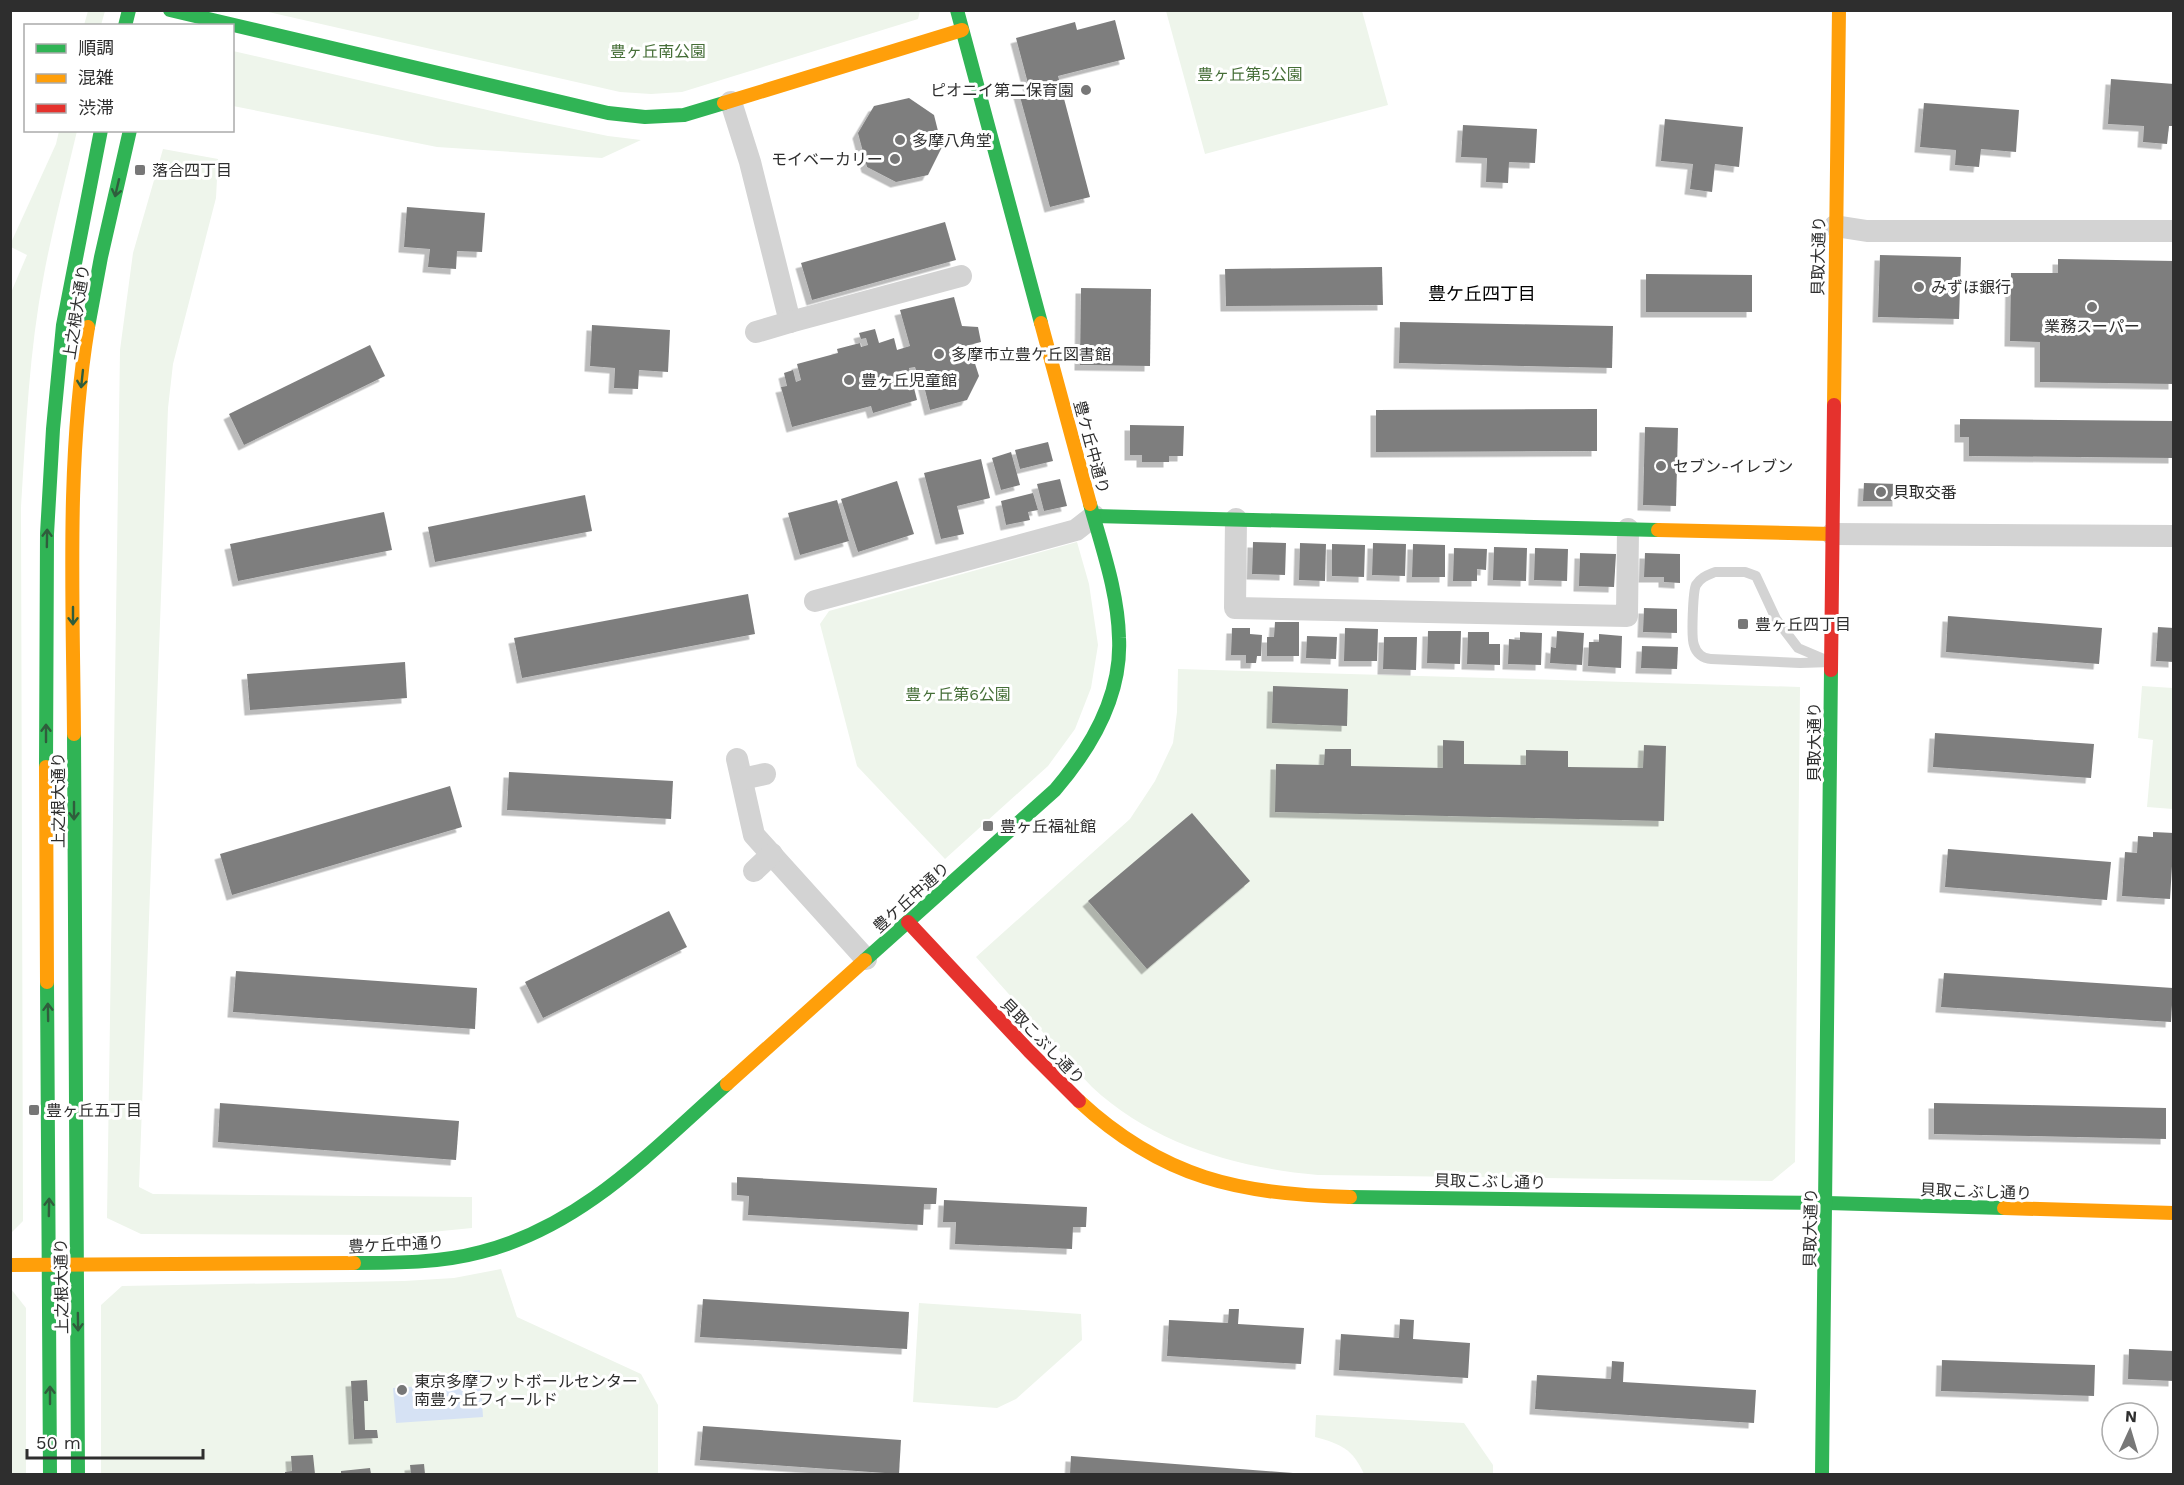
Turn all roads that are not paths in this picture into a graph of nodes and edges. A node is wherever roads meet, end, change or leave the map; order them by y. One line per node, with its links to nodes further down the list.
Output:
1 (170, 10): 4 (street)
2 (957, 10): 6 (street, 豊ケ丘中通り)
3 (1839, 10): 10 (street, 貝取大通り)
4 (230, 24)
5 (234, 25): 7 (street)
6 (962, 30): 7 (street); 15 (street, 豊ケ丘中通り)
7 (731, 102): 13 (street)
8 (100, 132): 31 (street, 上之根大通り, one-way to 8)
9 (130, 132): 29 (street, 上之根大通り, one-way to 29)
10 (1835, 226): 11 (street); 18 (street, 貝取大通り)
11 (2174, 231)
12 (961, 276): 13 (street)
13 (790, 322): 14 (street)
14 (756, 332)
15 (1094, 516): 16 (street); 20 (street); 25 (street, 豊ケ丘中通り)
16 (1236, 519): 17 (street); 17 (street)
17 (1628, 529): 18 (street)
18 (1832, 534): 19 (street); 21 (street, 貝取大通り)
19 (2174, 536)
20 (815, 601)
21 (1831, 662): 21 (lane); 27 (street, 貝取大通り)
22 (765, 774): 23 (street)
23 (772, 854): 24 (street); 26 (street)
24 (754, 871)
25 (908, 922): 26 (street, 豊ケ丘中通り); 27 (street, 貝取こぶし通り)
26 (866, 959): 29 (street, 豊ケ丘中通り)
27 (1827, 1203): 28 (street, 貝取こぶし通り); 34 (street, 貝取大通り)
28 (2174, 1213)
29 (77, 1264): 31 (street, 豊ケ丘中通り); 33 (street, 上之根大通り, one-way to 33)
30 (10, 1265): 31 (street, 豊ケ丘中通り)
31 (49, 1265): 32 (street, 上之根大通り, one-way to 31)
32 (50, 1474)
33 (78, 1474)
34 (1822, 1474)

